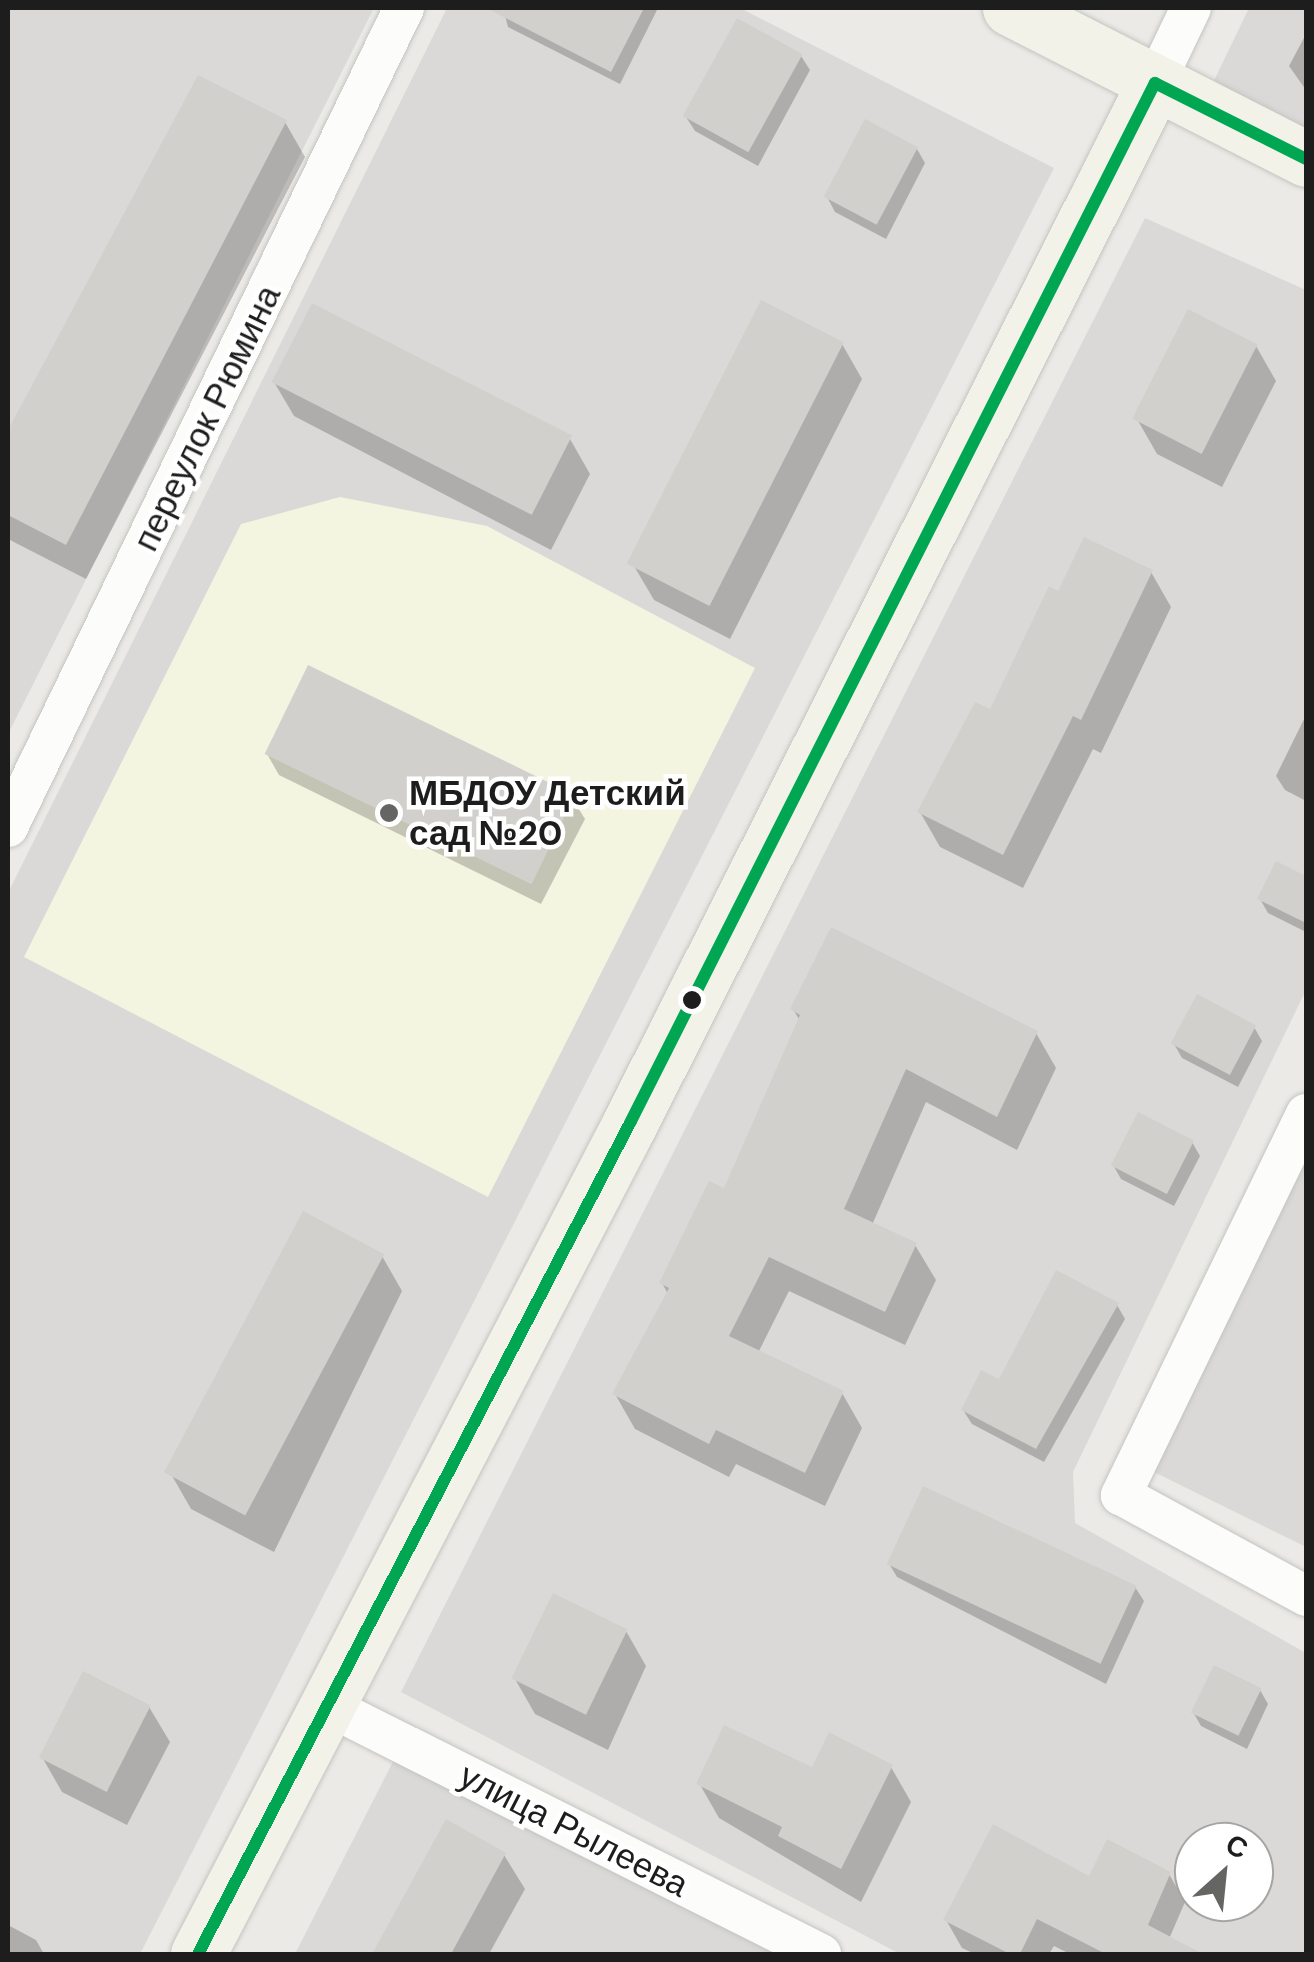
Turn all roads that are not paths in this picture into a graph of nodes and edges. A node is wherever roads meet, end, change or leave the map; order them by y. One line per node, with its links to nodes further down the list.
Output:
1 (404, 8): 6 (street, переулок Рюмина)
2 (1010, 8): 4 (street)
3 (1190, 8): 4 (street)
4 (1154, 83): 5 (street); 9 (street)
5 (1306, 159)
6 (8, 827)
7 (1306, 1114): 8 (street)
8 (1306, 1596)
9 (328, 1706): 10 (street); 11 (street, улица Рылеева)
10 (198, 1954)
11 (821, 1954)

